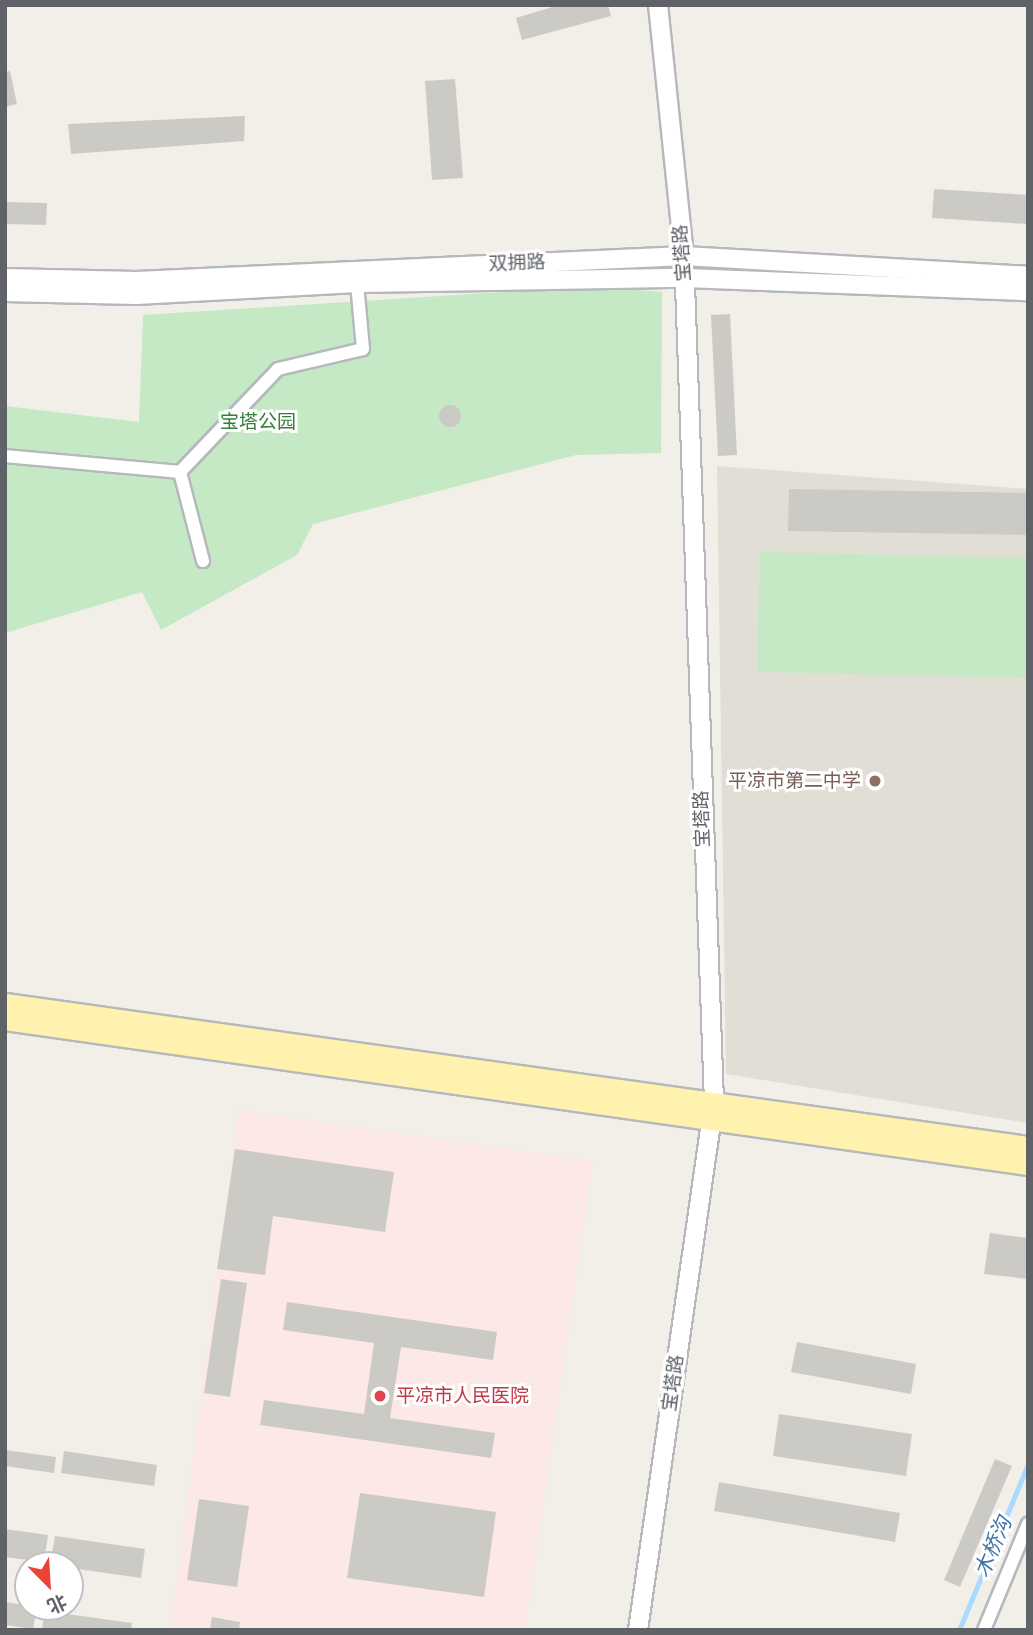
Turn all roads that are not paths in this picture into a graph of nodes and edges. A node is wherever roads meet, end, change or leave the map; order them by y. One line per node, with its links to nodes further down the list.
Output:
1 (658, 5): 2 (main road, 宝塔路)
2 (684, 256): 3 (main road, 双拥路); 4 (main road, 双拥路); 5 (main road, 宝塔路)
3 (1028, 276)
4 (5, 278)
5 (685, 278): 6 (main road, 双拥路); 7 (main road, 双拥路); 15 (main road, 宝塔路)
6 (357, 283): 8 (main road, 双拥路); 10 (street)
7 (1028, 291)
8 (5, 292)
9 (5, 456): 10 (street)
10 (180, 472): 11 (street)
11 (203, 561)
12 (5, 1004): 14 (main road)
13 (5, 1019): 14 (main road)
14 (431, 1069): 15 (main road)
15 (712, 1109): 16 (main road); 17 (main road); 19 (main road, 宝塔路)
16 (1028, 1147)
17 (1028, 1164)
18 (1028, 1524): 20 (street)
19 (638, 1630)
20 (984, 1630)

